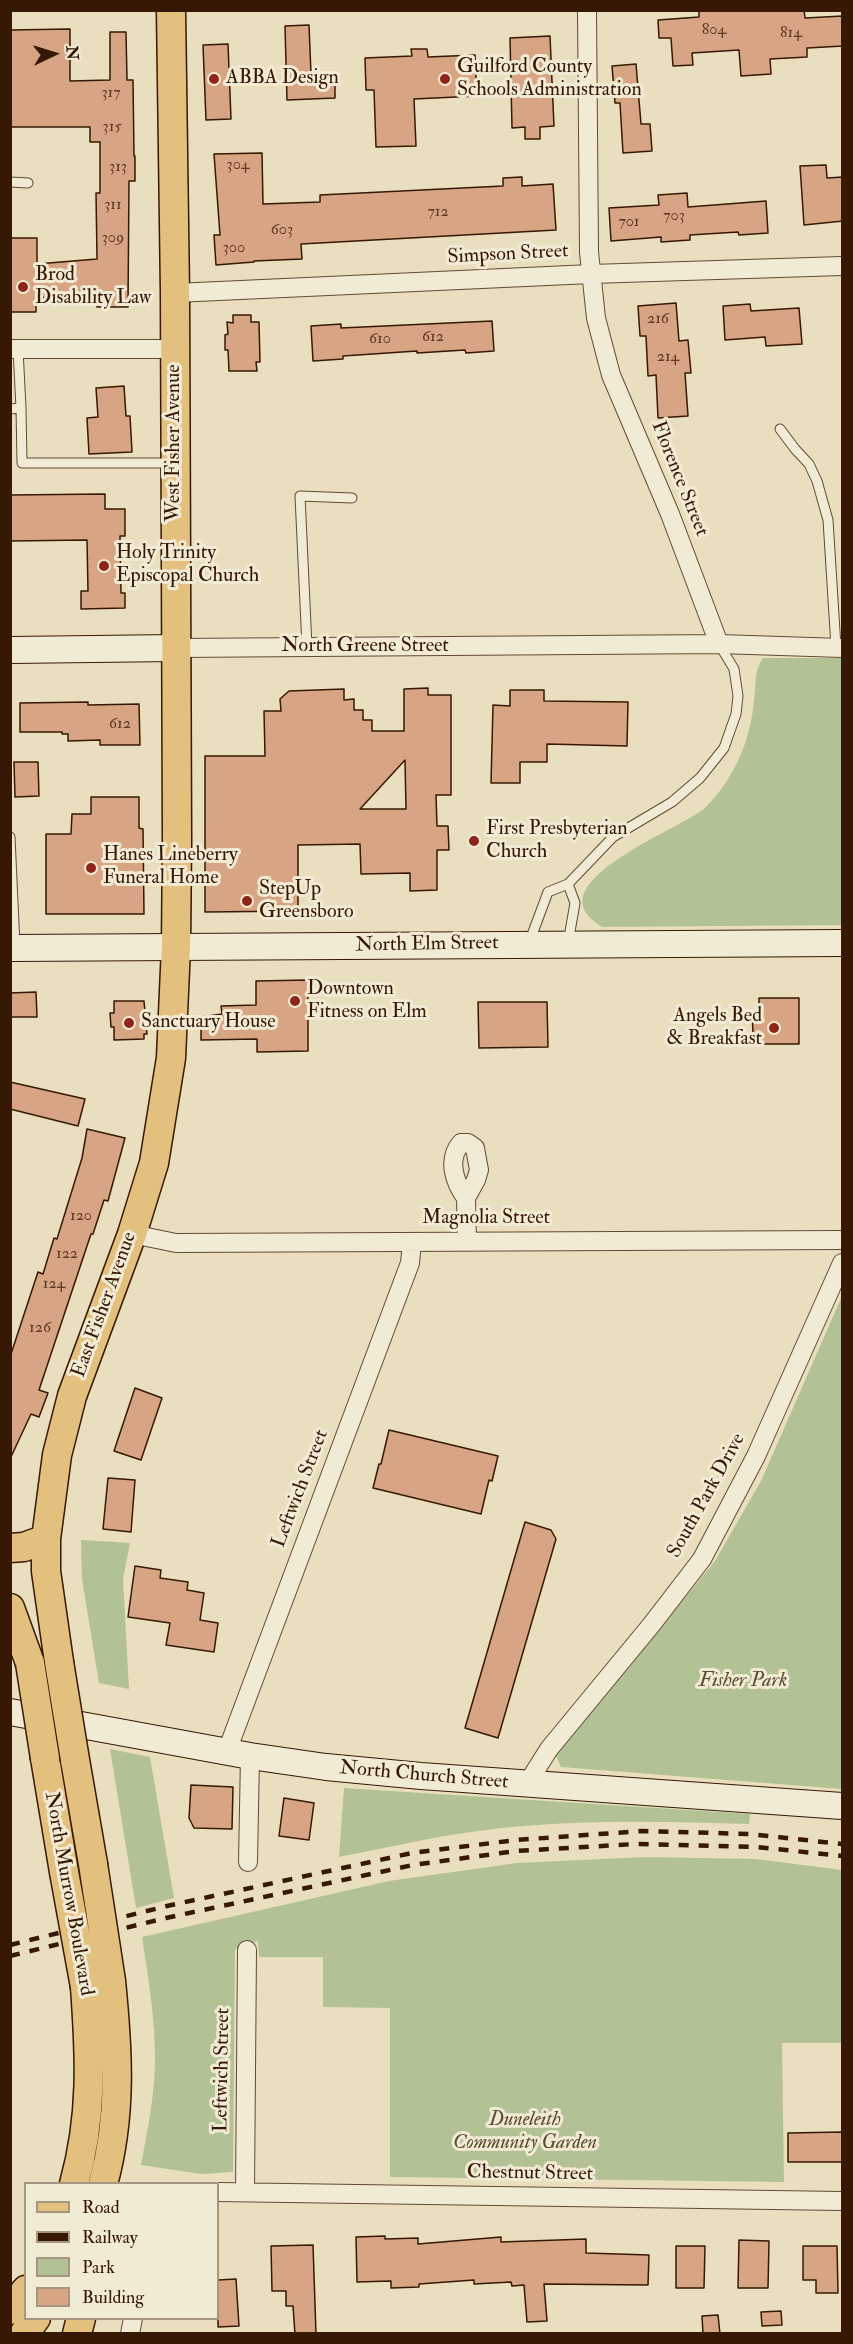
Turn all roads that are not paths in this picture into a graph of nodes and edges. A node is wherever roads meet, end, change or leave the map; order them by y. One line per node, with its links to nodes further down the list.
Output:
1 (171, 10): 7 (main road, West Fisher Avenue)
2 (587, 10): 6 (street, Florence Street)
3 (10, 182): 4 (lane)
4 (28, 183)
5 (843, 266): 6 (street, Simpson Street)
6 (591, 274): 7 (street, Simpson Street); 15 (street, Florence Street)
7 (175, 292): 9 (main road, West Fisher Avenue)
8 (14, 349): 9 (street); 10 (lane)
9 (175, 349): 13 (main road, West Fisher Avenue)
10 (21, 408): 11 (lane); 13 (lane)
11 (10, 409)
12 (780, 429): 18 (lane)
13 (176, 463): 17 (main road, West Fisher Avenue)
14 (352, 498): 16 (lane)
15 (719, 644): 16 (street, North Greene Street); 18 (street, North Greene Street); 22 (lane, Florence Street)
16 (307, 647): 17 (street, North Greene Street)
17 (176, 648): 19 (street, North Greene Street); 27 (main road, West Fisher Avenue)
18 (839, 648)
19 (10, 650)
20 (10, 837): 21 (lane)
21 (11, 858): 23 (lane)
22 (568, 884): 25 (lane, Florence Street); 26 (lane)
23 (12, 905): 28 (lane)
24 (843, 943): 26 (street, North Elm Street)
25 (529, 944): 26 (street, North Elm Street); 27 (street, North Elm Street)
26 (568, 945)
27 (176, 947): 28 (street, North Elm Street); 30 (main road, East Fisher Avenue)
28 (13, 948)
29 (466, 1198): 33 (street)
30 (132, 1234): 32 (street, Magnolia Street); 35 (main road, East Fisher Avenue)
31 (843, 1240): 33 (street, Magnolia Street)
32 (412, 1242): 33 (street, Magnolia Street); 40 (street, Leftwich Street)
33 (467, 1242)
34 (843, 1263): 41 (street, South Park Drive)
35 (46, 1539): 36 (main road); 38 (main road, East Fisher Avenue)
36 (10, 1548)
37 (10, 1608): 45 (main road, North Murrow Boulevard, bridge)
38 (59, 1662): 45 (main road, North Murrow Boulevard, bridge)
39 (10, 1712): 40 (street, North Church Street)
40 (239, 1754): 41 (street, North Church Street); 43 (street, Leftwich Street)
41 (527, 1784): 42 (street, North Church Street)
42 (843, 1806)
43 (248, 1862)
44 (247, 1950): 49 (street, Leftwich Street)
45 (98, 1984): 46 (main road, North Murrow Boulevard); 47 (main road, North Murrow Boulevard)
46 (75, 2182)
47 (104, 2182)
48 (219, 2192): 49 (street, Chestnut Street)
49 (245, 2192): 50 (street, Chestnut Street)
50 (843, 2201)
51 (24, 2292): 52 (main road)
52 (10, 2310)
53 (35, 2320): 54 (main road)
54 (24, 2334)

